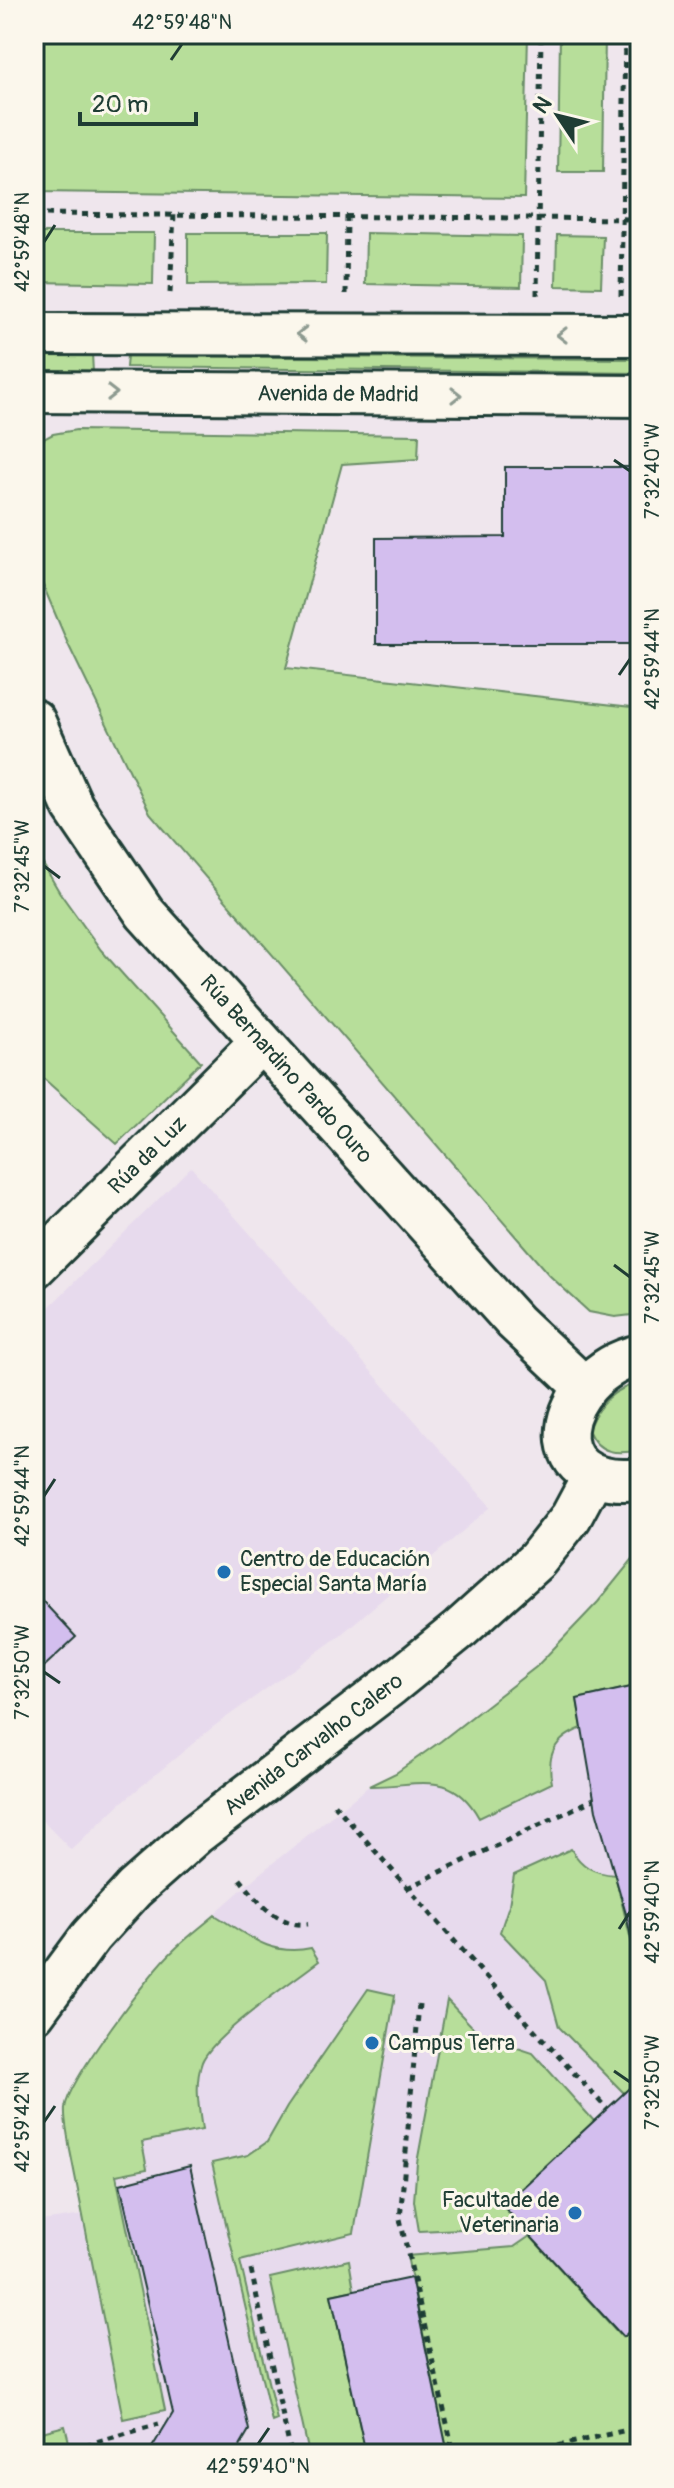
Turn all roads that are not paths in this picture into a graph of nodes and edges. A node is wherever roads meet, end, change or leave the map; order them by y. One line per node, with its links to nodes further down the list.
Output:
1 (34, 334): 2 (street, one-way to 1)
2 (640, 335)
3 (34, 392): 4 (street, Avenida de Madrid, one-way to 4)
4 (640, 396)
5 (34, 720): 6 (street, Rúa Bernardino Pardo Ouro)
6 (261, 1042): 7 (street, Rúa da Luz); 9 (street, Rúa Bernardino Pardo Ouro)
7 (34, 1268)
8 (640, 1355): 9 (street)
9 (584, 1387): 10 (street)
10 (593, 1476): 11 (street); 12 (street, Avenida Carvalho Calero)
11 (640, 1479)
12 (34, 2013)

